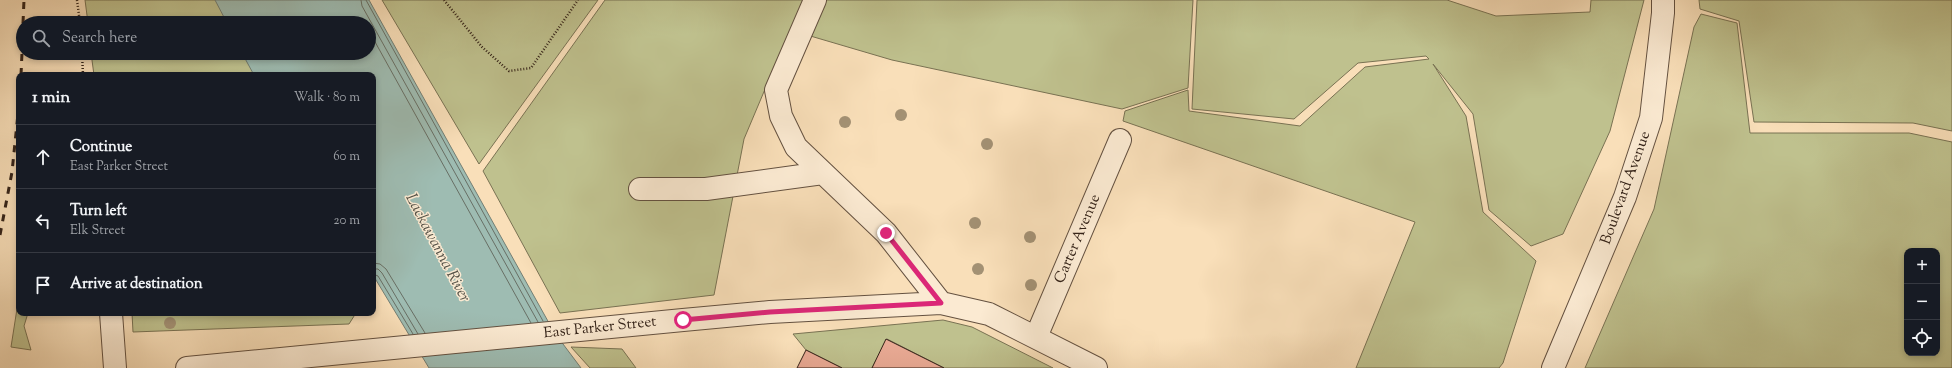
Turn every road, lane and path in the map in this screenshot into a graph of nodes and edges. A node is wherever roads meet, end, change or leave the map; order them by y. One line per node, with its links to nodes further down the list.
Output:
1 (77, 0): 6 (path)
2 (444, 0): 3 (path)
3 (578, 0)
4 (815, 0): 10 (street)
5 (1663, 0): 18 (street, Boulevard Avenue)
6 (79, 16)
7 (82, 60): 8 (path)
8 (83, 72)
9 (1120, 140): 14 (street, Carter Avenue)
10 (822, 173): 11 (street); 12 (street)
11 (640, 189)
12 (941, 303): 14 (street, East Parker Street); 16 (street, East Parker Street)
13 (111, 316): 15 (street)
14 (1036, 337): 17 (street, East Parker Street)
15 (115, 368)
16 (187, 368)
17 (1096, 368)
18 (1553, 368)

